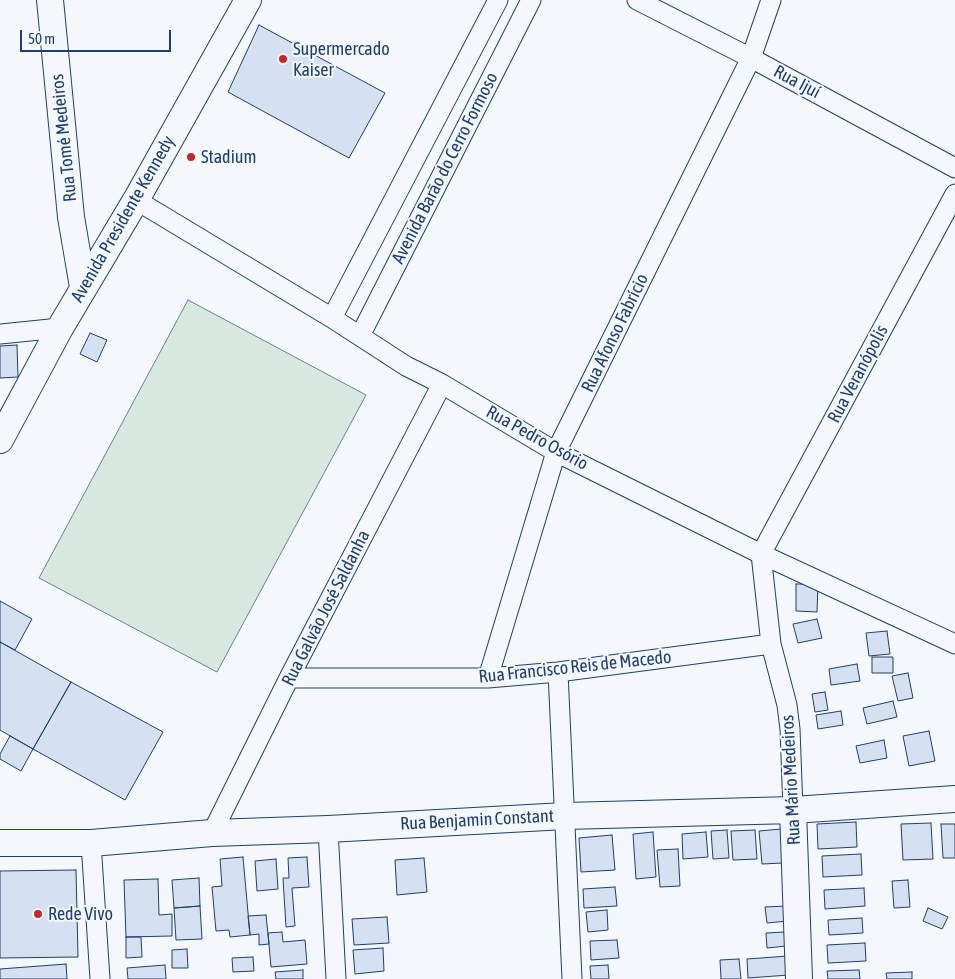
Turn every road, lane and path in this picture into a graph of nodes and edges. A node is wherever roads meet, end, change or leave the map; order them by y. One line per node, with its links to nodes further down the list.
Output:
1 (50, 0): 13 (street, Rua Tomé Medeiros)
2 (248, 0): 12 (street, Avenida Presidente Kennedy)
3 (498, 0): 8 (street, Avenida Barão do Cerro Formoso)
4 (531, 0): 9 (street, Avenida Barão do Cerro Formoso)
5 (637, 0): 7 (street, Rua Ijuí)
6 (772, 0): 7 (street, Rua Afonso Fabrício)
7 (751, 58): 10 (street, Rua Ijuí); 22 (street, Rua Afonso Fabrício)
8 (430, 131): 9 (street); 16 (street, Avenida Barão do Cerro Formoso)
9 (457, 145): 19 (street, Avenida Barão do Cerro Formoso)
10 (955, 168)
11 (955, 194): 23 (street, Rua Veranópolis)
12 (136, 200): 14 (street, Avenida Presidente Kennedy); 16 (street, Rua Pedro Osório)
13 (72, 217): 14 (street, Rua Tomé Medeiros); 15 (street, Rua Tomé Medeiros)
14 (112, 240): 15 (street, Avenida Presidente Kennedy)
15 (83, 287): 17 (street, Avenida Presidente Kennedy)
16 (332, 318): 19 (street, Rua Pedro Osório)
17 (60, 328): 18 (street); 21 (street, Avenida Presidente Kennedy)
18 (0, 334)
19 (360, 336): 20 (street, Rua Pedro Osório)
20 (442, 384): 22 (street, Rua Pedro Osório); 27 (street, Rua Galvão José Saldanha)
21 (0, 440)
22 (556, 452): 23 (street, Rua Pedro Osório); 28 (street, Rua Afonso Fabrício)
23 (761, 554): 24 (street, Rua Mário Medeiros); 25 (street, Rua Pedro Osório)
24 (771, 644): 26 (street, Rua Francisco Reis de Macedo); 30 (street, Rua Mário Medeiros)
25 (955, 644)
26 (558, 672): 28 (street, Rua Francisco Reis de Macedo); 31 (street)
27 (289, 678): 28 (street, Rua Francisco Reis de Macedo); 33 (street, Rua Galvão José Saldanha)
28 (488, 678)
29 (955, 799): 30 (street, Rua Benjamin Constant)
30 (793, 810): 31 (street, Rua Benjamin Constant); 39 (street, Rua Mário Medeiros)
31 (565, 816): 32 (street, Rua Benjamin Constant); 38 (street)
32 (328, 829): 33 (street, Rua Benjamin Constant); 37 (street)
33 (212, 833): 34 (street, Rua Benjamin Constant)
34 (91, 843): 35 (street, Rua Benjamin Constant); 36 (street)
35 (0, 844)
36 (100, 979)
37 (336, 979)
38 (572, 979)
39 (799, 979)

